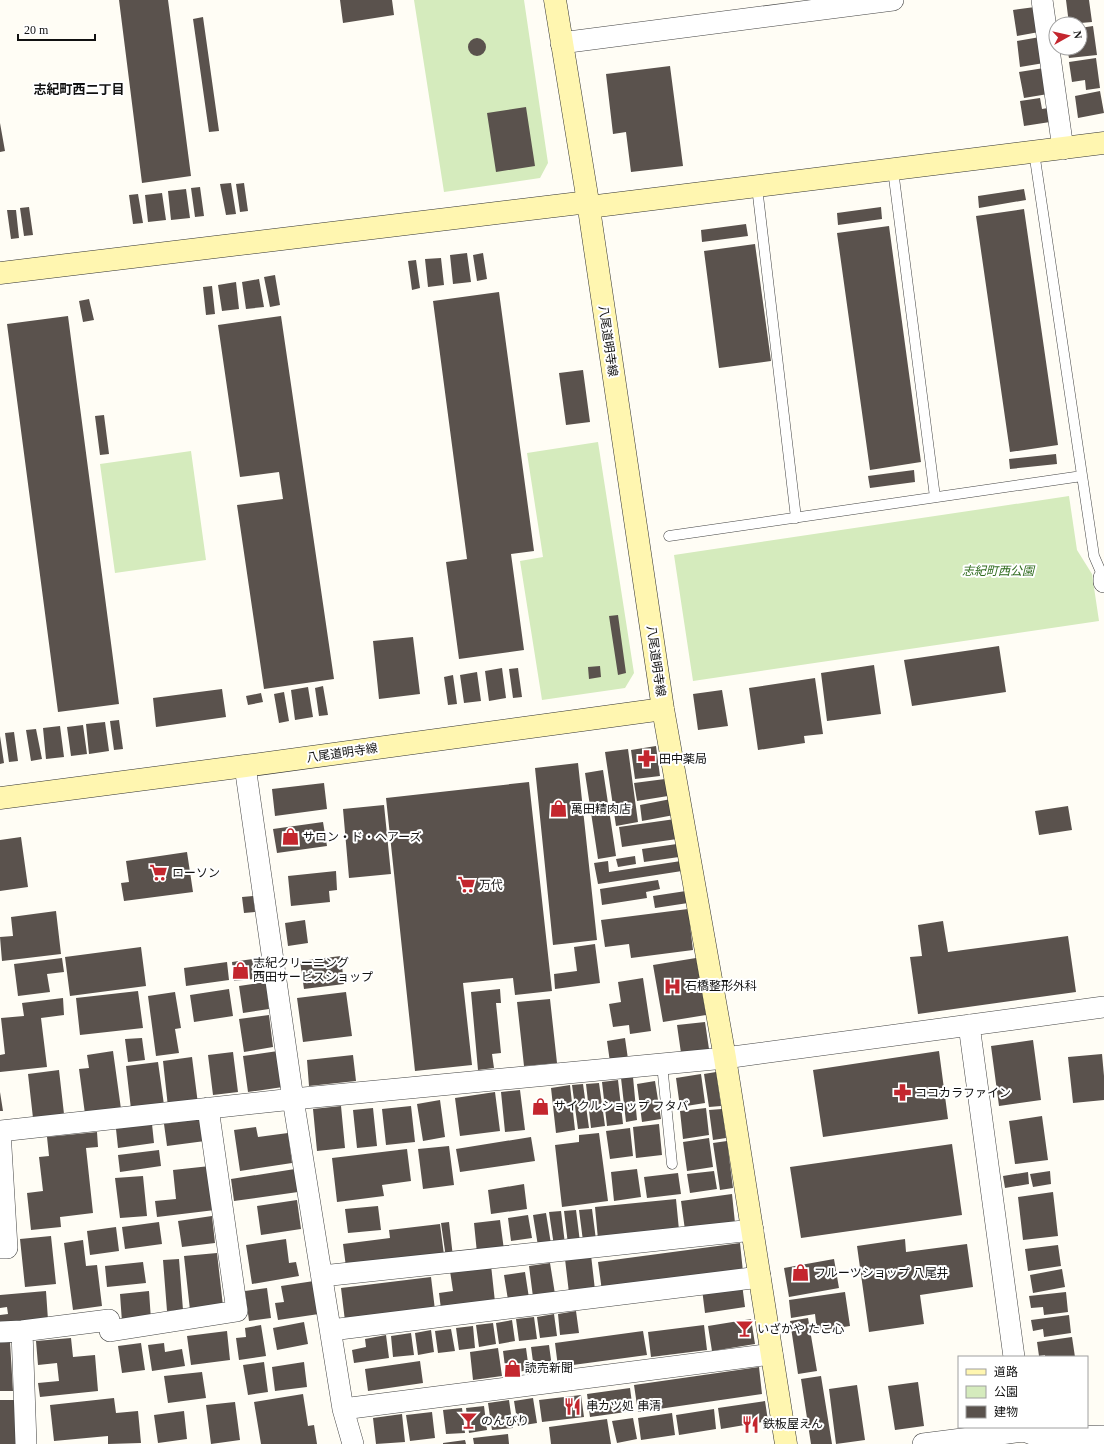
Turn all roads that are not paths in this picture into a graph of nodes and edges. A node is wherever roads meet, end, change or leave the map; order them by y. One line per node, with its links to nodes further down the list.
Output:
1 (554, 0): 4 (street, 八尾道明寺線)
2 (893, 0): 4 (street)
3 (1042, 0): 6 (street)
4 (561, 43): 10 (street, 八尾道明寺線)
5 (1104, 144): 6 (street)
6 (1063, 149): 7 (street)
7 (1034, 152): 8 (street); 12 (lane)
8 (893, 170): 9 (street); 13 (lane)
9 (757, 187): 10 (street); 14 (lane)
10 (588, 205): 11 (street); 18 (street, 八尾道明寺線)
11 (0, 273)
12 (1082, 476): 13 (lane); 16 (lane)
13 (935, 498): 14 (lane)
14 (796, 518): 15 (lane)
15 (669, 536)
16 (1104, 579): 17 (street)
17 (1104, 582)
18 (663, 709): 19 (street, 八尾道明寺線); 23 (street)
19 (245, 766): 20 (street, 八尾道明寺線); 25 (street)
20 (0, 798)
21 (1104, 1007): 22 (street)
22 (969, 1025): 23 (street); 37 (street)
23 (726, 1058): 24 (street); 29 (street)
24 (662, 1064): 25 (street); 28 (lane)
25 (293, 1099): 26 (street); 31 (street)
26 (208, 1108): 27 (street); 34 (street)
27 (0, 1131): 30 (street)
28 (672, 1164)
29 (753, 1230): 31 (street); 32 (street)
30 (0, 1248)
31 (322, 1276): 33 (street)
32 (760, 1277): 33 (street); 36 (street)
33 (331, 1330): 38 (street)
34 (22, 1331): 35 (street); 42 (street)
35 (0, 1332)
36 (772, 1354): 38 (street); 44 (street)
37 (1014, 1356)
38 (343, 1409): 43 (street)
39 (1023, 1429): 40 (street); 41 (street)
40 (1104, 1436)
41 (1002, 1439): 45 (street)
42 (26, 1444)
43 (353, 1444)
44 (786, 1444)
45 (923, 1444)

